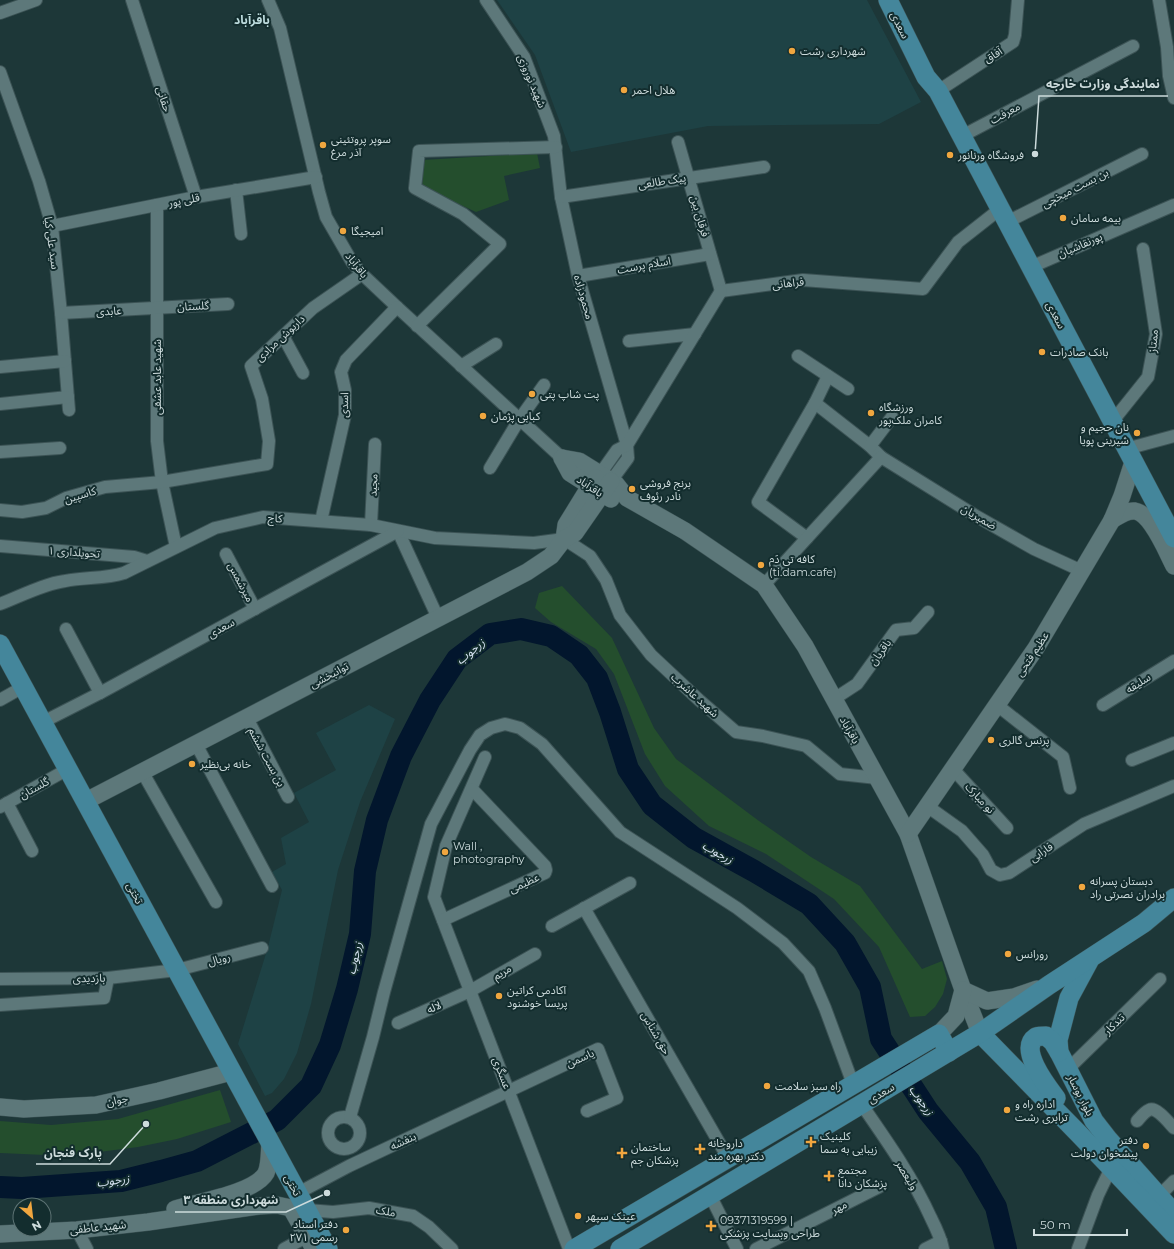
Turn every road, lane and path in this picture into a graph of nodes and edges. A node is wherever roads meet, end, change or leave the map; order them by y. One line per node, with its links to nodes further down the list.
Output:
1 (36, 0): 9 (street)
2 (132, 0): 22 (street, حقانی)
3 (268, 0): 19 (street, باقرآباد)
4 (486, 0): 16 (street, شهید نوروزی)
5 (888, 0): 12 (main road, سعدی)
6 (898, 0): 12 (main road, سعدی)
7 (1018, 0): 12 (street, آفاق)
8 (1159, 0): 13 (street)
9 (0, 12)
10 (1134, 46): 14 (street, معرفت)
11 (0, 72): 27 (street, سید علی کیا)
12 (938, 91): 14 (main road, سعدی)
13 (1174, 98)
14 (962, 136): 26 (main road, سعدی)
15 (678, 142): 20 (street, فرقان بین)
16 (556, 147): 23 (street, محمودزاده); 39 (street)
17 (1142, 154): 26 (street, بن بست میخچی)
18 (764, 167): 20 (street, پیک طالعی)
19 (316, 177): 21 (street, قلی پور); 32 (street, باقرآباد)
20 (688, 177): 23 (street, پیک طالعی); 30 (street, فرقان بین)
21 (236, 190): 22 (street, قلی پور); 28 (street)
22 (196, 197): 24 (street, قلی پور)
23 (561, 197): 33 (street, محمودزاده)
24 (157, 205): 27 (street, قلی پور); 37 (street, شهید عابد عشقی)
25 (1174, 205): 31 (street, پورنقاشیان)
26 (1004, 215): 31 (main road, سعدی); 34 (street, فراهانی)
27 (52, 226): 38 (street, سید علی کیا)
28 (241, 234)
29 (1143, 249): 58 (street, ممتاز)
30 (710, 254): 33 (street, اسلام پرست); 34 (street, فرقان بین)
31 (1031, 267): 58 (main road, سعدی)
32 (362, 274): 36 (street, باقرآباد); 41 (street, داریوش مرادی)
33 (578, 276): 61 (street, محمودزاده)
34 (721, 291): 40 (street)
35 (228, 304): 37 (street, گلستان)
36 (397, 307): 39 (street, باقرآباد); 74 (street, اسدی)
37 (157, 308): 38 (street, عابدی); 69 (street, شهید عابد عشقی)
38 (61, 313): 45 (street, سید علی کیا)
39 (417, 326): 46 (street, باقرآباد)
40 (695, 334): 42 (street); 61 (street)
41 (283, 336): 48 (street); 69 (street, داریوش مرادی)
42 (629, 341)
43 (496, 344): 46 (street)
44 (798, 356): 49 (street)
45 (65, 362): 47 (street); 52 (street, سید علی کیا)
46 (461, 366): 57 (street, باقرآباد)
47 (0, 367)
48 (303, 373)
49 (828, 376): 51 (street); 53 (street)
50 (544, 385): 57 (street)
51 (848, 389)
52 (68, 397): 54 (street); 55 (street, سید علی کیا)
53 (815, 403): 62 (street, ضمیریان); 77 (street)
54 (0, 404)
55 (69, 410)
56 (892, 417): 62 (street)
57 (519, 420): 67 (street, باقرآباد); 68 (street)
58 (1112, 422): 65 (main road, سعدی)
59 (1174, 436): 65 (street)
60 (375, 444): 75 (street, مجید)
61 (627, 445): 70 (street)
62 (870, 446): 66 (street, ضمیریان)
63 (60, 448): 64 (street)
64 (0, 452)
65 (1130, 455): 72 (main road, سعدی); 73 (main road, عظیم فتحی)
66 (880, 457): 77 (street); 85 (street, ضمیریان)
67 (562, 458): 70 (main road, باقرآباد)
68 (490, 468)
69 (162, 482): 71 (street, کاسپین); 81 (street, شهید عابد عشقی)
70 (601, 484): 79 (main road, توانبخشی); 86 (main road, باقرآباد)
71 (0, 510)
72 (1169, 515): 78 (main road, سعدی)
73 (1112, 520): 84 (main road); 85 (main road, عظیم فتحی)
74 (321, 521): 75 (street, کاج); 81 (street, کاج)
75 (371, 525): 76 (street, کاج)
76 (398, 531): 79 (street, کاج); 88 (street, سعدی); 90 (street)
77 (807, 538): 86 (street)
78 (1174, 538)
79 (564, 539): 90 (main road, توانبخشی); 109 (street, شهید عاشرب)
80 (0, 546): 83 (street, تحویلداری ۱)
81 (176, 547): 83 (street, کاج)
82 (226, 554): 88 (street, میرشمس)
83 (147, 561): 87 (street, کاج)
84 (1174, 566)
85 (1082, 571): 98 (main road, عظیم فتحی)
86 (764, 585): 96 (main road, باقرآباد)
87 (0, 604)
88 (255, 609): 95 (street, سعدی)
89 (928, 612): 96 (street, باقریان)
90 (438, 618): 100 (main road, توانبخشی)
91 (66, 629): 95 (street)
92 (0, 644): 94 (main road, تختی)
93 (1174, 661): 99 (street, سلیقه)
94 (23, 687): 97 (street); 101 (main road, تختی)
95 (100, 693): 101 (street, سعدی)
96 (834, 699): 109 (main road, باقرآباد)
97 (0, 700)
98 (997, 705): 107 (main road, عظیم فتحی); 111 (street)
99 (1103, 705)
100 (246, 718): 103 (main road, توانبخشی); 113 (street, بن بست ششم)
101 (43, 722): 106 (main road, تختی)
102 (1174, 743): 105 (street)
103 (196, 744): 108 (main road, توانبخشی); 121 (street)
104 (486, 758): 112 (street)
105 (1132, 760)
106 (68, 769): 114 (main road, تختی); 115 (street, گلستان)
107 (953, 769): 116 (main road, عظیم فتحی); 117 (street, نو مبارک)
108 (143, 773): 114 (main road, توانبخشی); 123 (street)
109 (877, 778): 118 (main road, باقرآباد)
110 (1174, 786): 116 (street, فارابی)
111 (1070, 788)
112 (472, 789): 125 (street, عسگری); 125 (street, عظیمی)
113 (288, 797)
114 (86, 802): 130 (main road, تختی)
115 (3, 805): 119 (street)
116 (927, 806): 118 (main road, عظیم فتحی)
117 (1008, 828)
118 (908, 834): 135 (main road, باقرآباد)
119 (32, 851)
120 (630, 882): 124 (street)
121 (272, 886)
122 (1174, 898): 129 (main road, سعدی)
123 (216, 902)
124 (584, 908): 126 (street); 156 (street, حق شناس)
125 (443, 920): 136 (street, عسگری)
126 (552, 926)
127 (262, 948): 130 (street, رویال)
128 (534, 954): 136 (street, مریم)
129 (1091, 957): 134 (main road, سعدی); 142 (main road)
130 (177, 970): 131 (street, بازدیدی); 144 (main road, تختی)
131 (108, 978): 132 (street, بازدیدی); 137 (street)
132 (0, 979)
133 (1160, 979): 143 (street, تندکار)
134 (1049, 985): 135 (main road); 139 (main road, سعدی)
135 (963, 990): 139 (main road, باقرآباد); 140 (main road, سعدی)
136 (470, 991): 138 (street, لاله); 146 (street, عسگری)
137 (0, 1005)
138 (398, 1023)
139 (980, 1033): 141 (main road, سعدی); 153 (main road, بلوار بوسار)
140 (939, 1034): 141 (main road); 145 (main road, سعدی)
141 (949, 1052): 147 (main road, سعدی)
142 (1059, 1052): 143 (main road, بلوار بوسار); 153 (main road, بلوار بوسار)
143 (1068, 1069): 162 (main road, بلوار بوسار)
144 (231, 1072): 148 (main road, جوان); 154 (main road, تختی)
145 (858, 1082): 150 (street); 156 (main road, سعدی)
146 (509, 1092): 149 (street, یاسمن); 157 (street, بنفشه); 175 (street, عسگری)
147 (869, 1100): 161 (main road, سعدی); 170 (street, ولیعصر)
148 (0, 1107)
149 (587, 1111)
150 (350, 1117): 155 (street); 155 (street)
151 (1137, 1121): 152 (street)
152 (1174, 1128)
153 (1079, 1134): 158 (main road, بلوار بوسار)
154 (270, 1142): 163 (main road, تختی); 165 (main road, شهید عاطفی)
155 (350, 1148): 157 (street)
156 (728, 1158): 176 (main road, سعدی)
157 (349, 1166): 163 (street, بنفشه)
158 (1111, 1168): 168 (main road, بلوار بوسار); 181 (street)
159 (1174, 1181): 162 (street)
160 (879, 1187): 179 (street, مهر)
161 (710, 1195): 177 (main road, سعدی); 178 (street)
162 (1159, 1196): 164 (main road, بلوار بوسار)
163 (299, 1203): 165 (main road, شهید عاطفی); 169 (main road, تختی); 173 (main road, تختی); 174 (street, ملک)
164 (1174, 1213)
165 (148, 1222): 166 (main road, شهید عاطفی)
166 (77, 1230): 167 (main road, شهید عاطفی); 171 (street)
167 (0, 1234)
168 (1174, 1234)
169 (311, 1242): 172 (street)
170 (942, 1245): 180 (street)
171 (87, 1249)
172 (284, 1249)
173 (328, 1249)
174 (452, 1249)
175 (569, 1249)
176 (574, 1249)
177 (620, 1249)
178 (737, 1249)
179 (756, 1249)
180 (925, 1249)
181 (1078, 1249)

